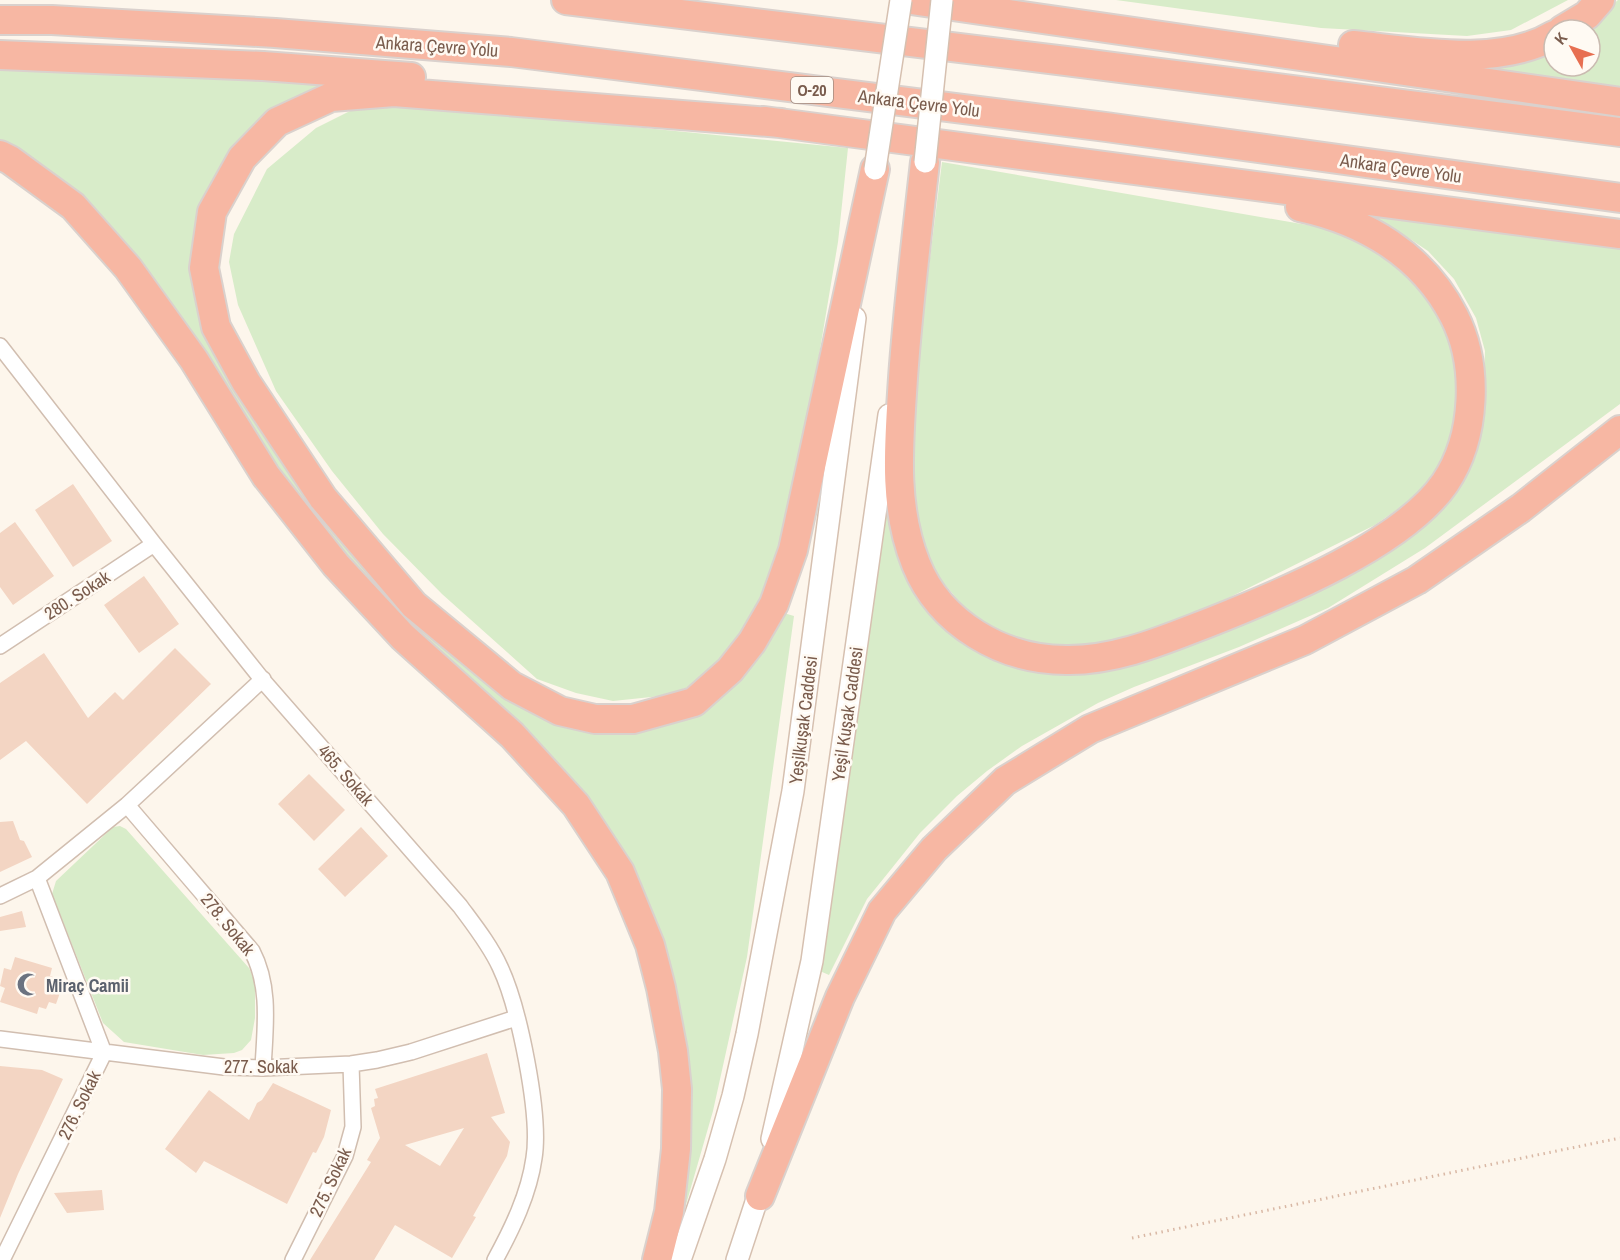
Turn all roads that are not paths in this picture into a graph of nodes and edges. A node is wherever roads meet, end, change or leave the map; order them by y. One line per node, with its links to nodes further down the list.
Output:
1 (566, 0): 13 (highway)
2 (901, 0): 17 (main road, Yeşilkuşak Caddesi, bridge)
3 (911, 0): 6 (highway)
4 (942, 0): 15 (main road, Yeşil Kuşak Caddesi, bridge)
5 (1600, 0): 7 (highway)
6 (998, 12): 9 (highway); 11 (highway)
7 (1582, 18)
8 (0, 20): 18 (highway, Ankara Çevre Yolu / O-20)
9 (1542, 41)
10 (0, 55): 12 (highway)
11 (1620, 102)
12 (781, 123): 16 (highway); 17 (highway)
13 (1620, 132)
14 (0, 155): 37 (highway)
15 (925, 162): 16 (highway); 33 (main road, Yeşil Kuşak Caddesi)
16 (1071, 162): 19 (highway)
17 (875, 169): 38 (main road, Yeşilkuşak Caddesi)
18 (1620, 198)
19 (1620, 234)
20 (0, 346): 22 (street, 465. Sokak)
21 (1620, 430): 33 (highway)
22 (154, 544): 23 (street, 280. Sokak); 24 (street, 465. Sokak)
23 (0, 646)
24 (263, 679): 25 (street); 28 (street, 465. Sokak)
25 (127, 805): 26 (street); 32 (street, 278. Sokak)
26 (37, 878): 27 (street); 30 (street, 276. Sokak)
27 (0, 896)
28 (516, 1018): 31 (street, 277. Sokak); 36 (street, 465. Sokak)
29 (0, 1039): 30 (street, 277. Sokak)
30 (104, 1053): 32 (street, 277. Sokak); 34 (street, 276. Sokak)
31 (351, 1064): 32 (street, 277. Sokak); 35 (street, 275. Sokak)
32 (263, 1068)
33 (760, 1196): 39 (main road, Yeşil Kuşak Caddesi)
34 (2, 1260)
35 (293, 1260)
36 (495, 1260)
37 (657, 1260)
38 (680, 1260)
39 (737, 1260)

